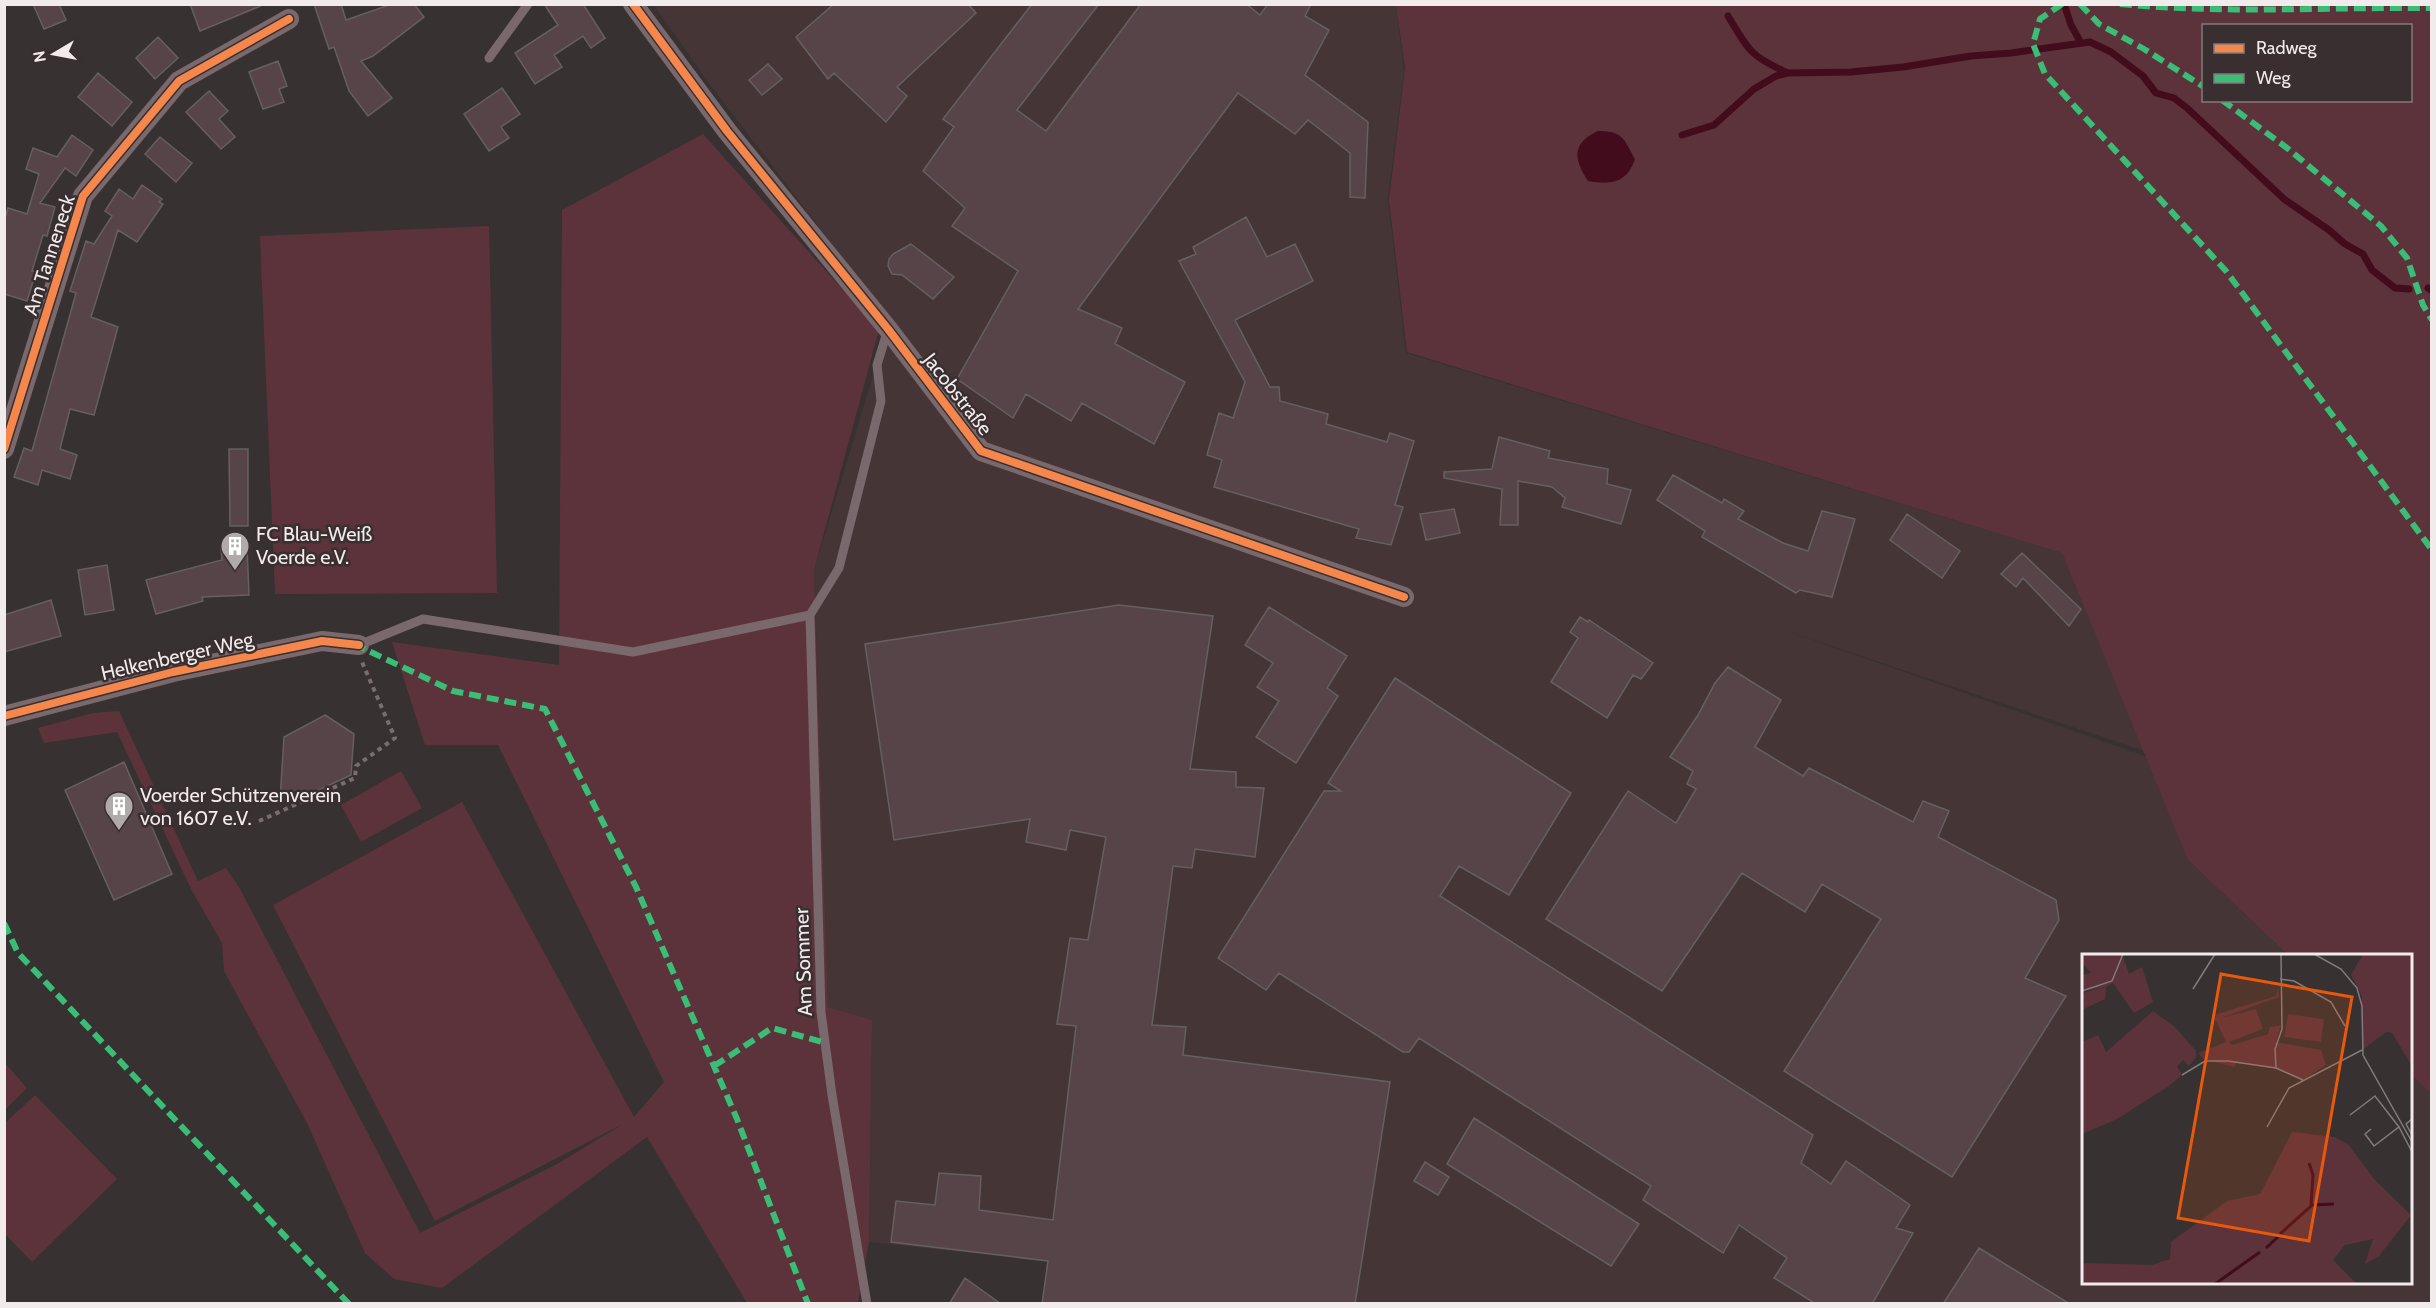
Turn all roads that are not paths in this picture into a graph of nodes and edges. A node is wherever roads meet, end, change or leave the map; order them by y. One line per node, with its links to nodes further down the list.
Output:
1 (528, 4): 4 (lane)
2 (633, 4): 5 (street, Jacobstraße)
3 (289, 19): 6 (street, Am Tanneneck)
4 (489, 58)
5 (888, 329): 7 (street, Jacobstraße); 8 (lane)
6 (4, 449)
7 (1404, 597)
8 (810, 615): 9 (lane); 11 (lane, Am Sommer)
9 (356, 644): 10 (street, Helkenberger Weg)
10 (4, 716)
11 (867, 1304)

